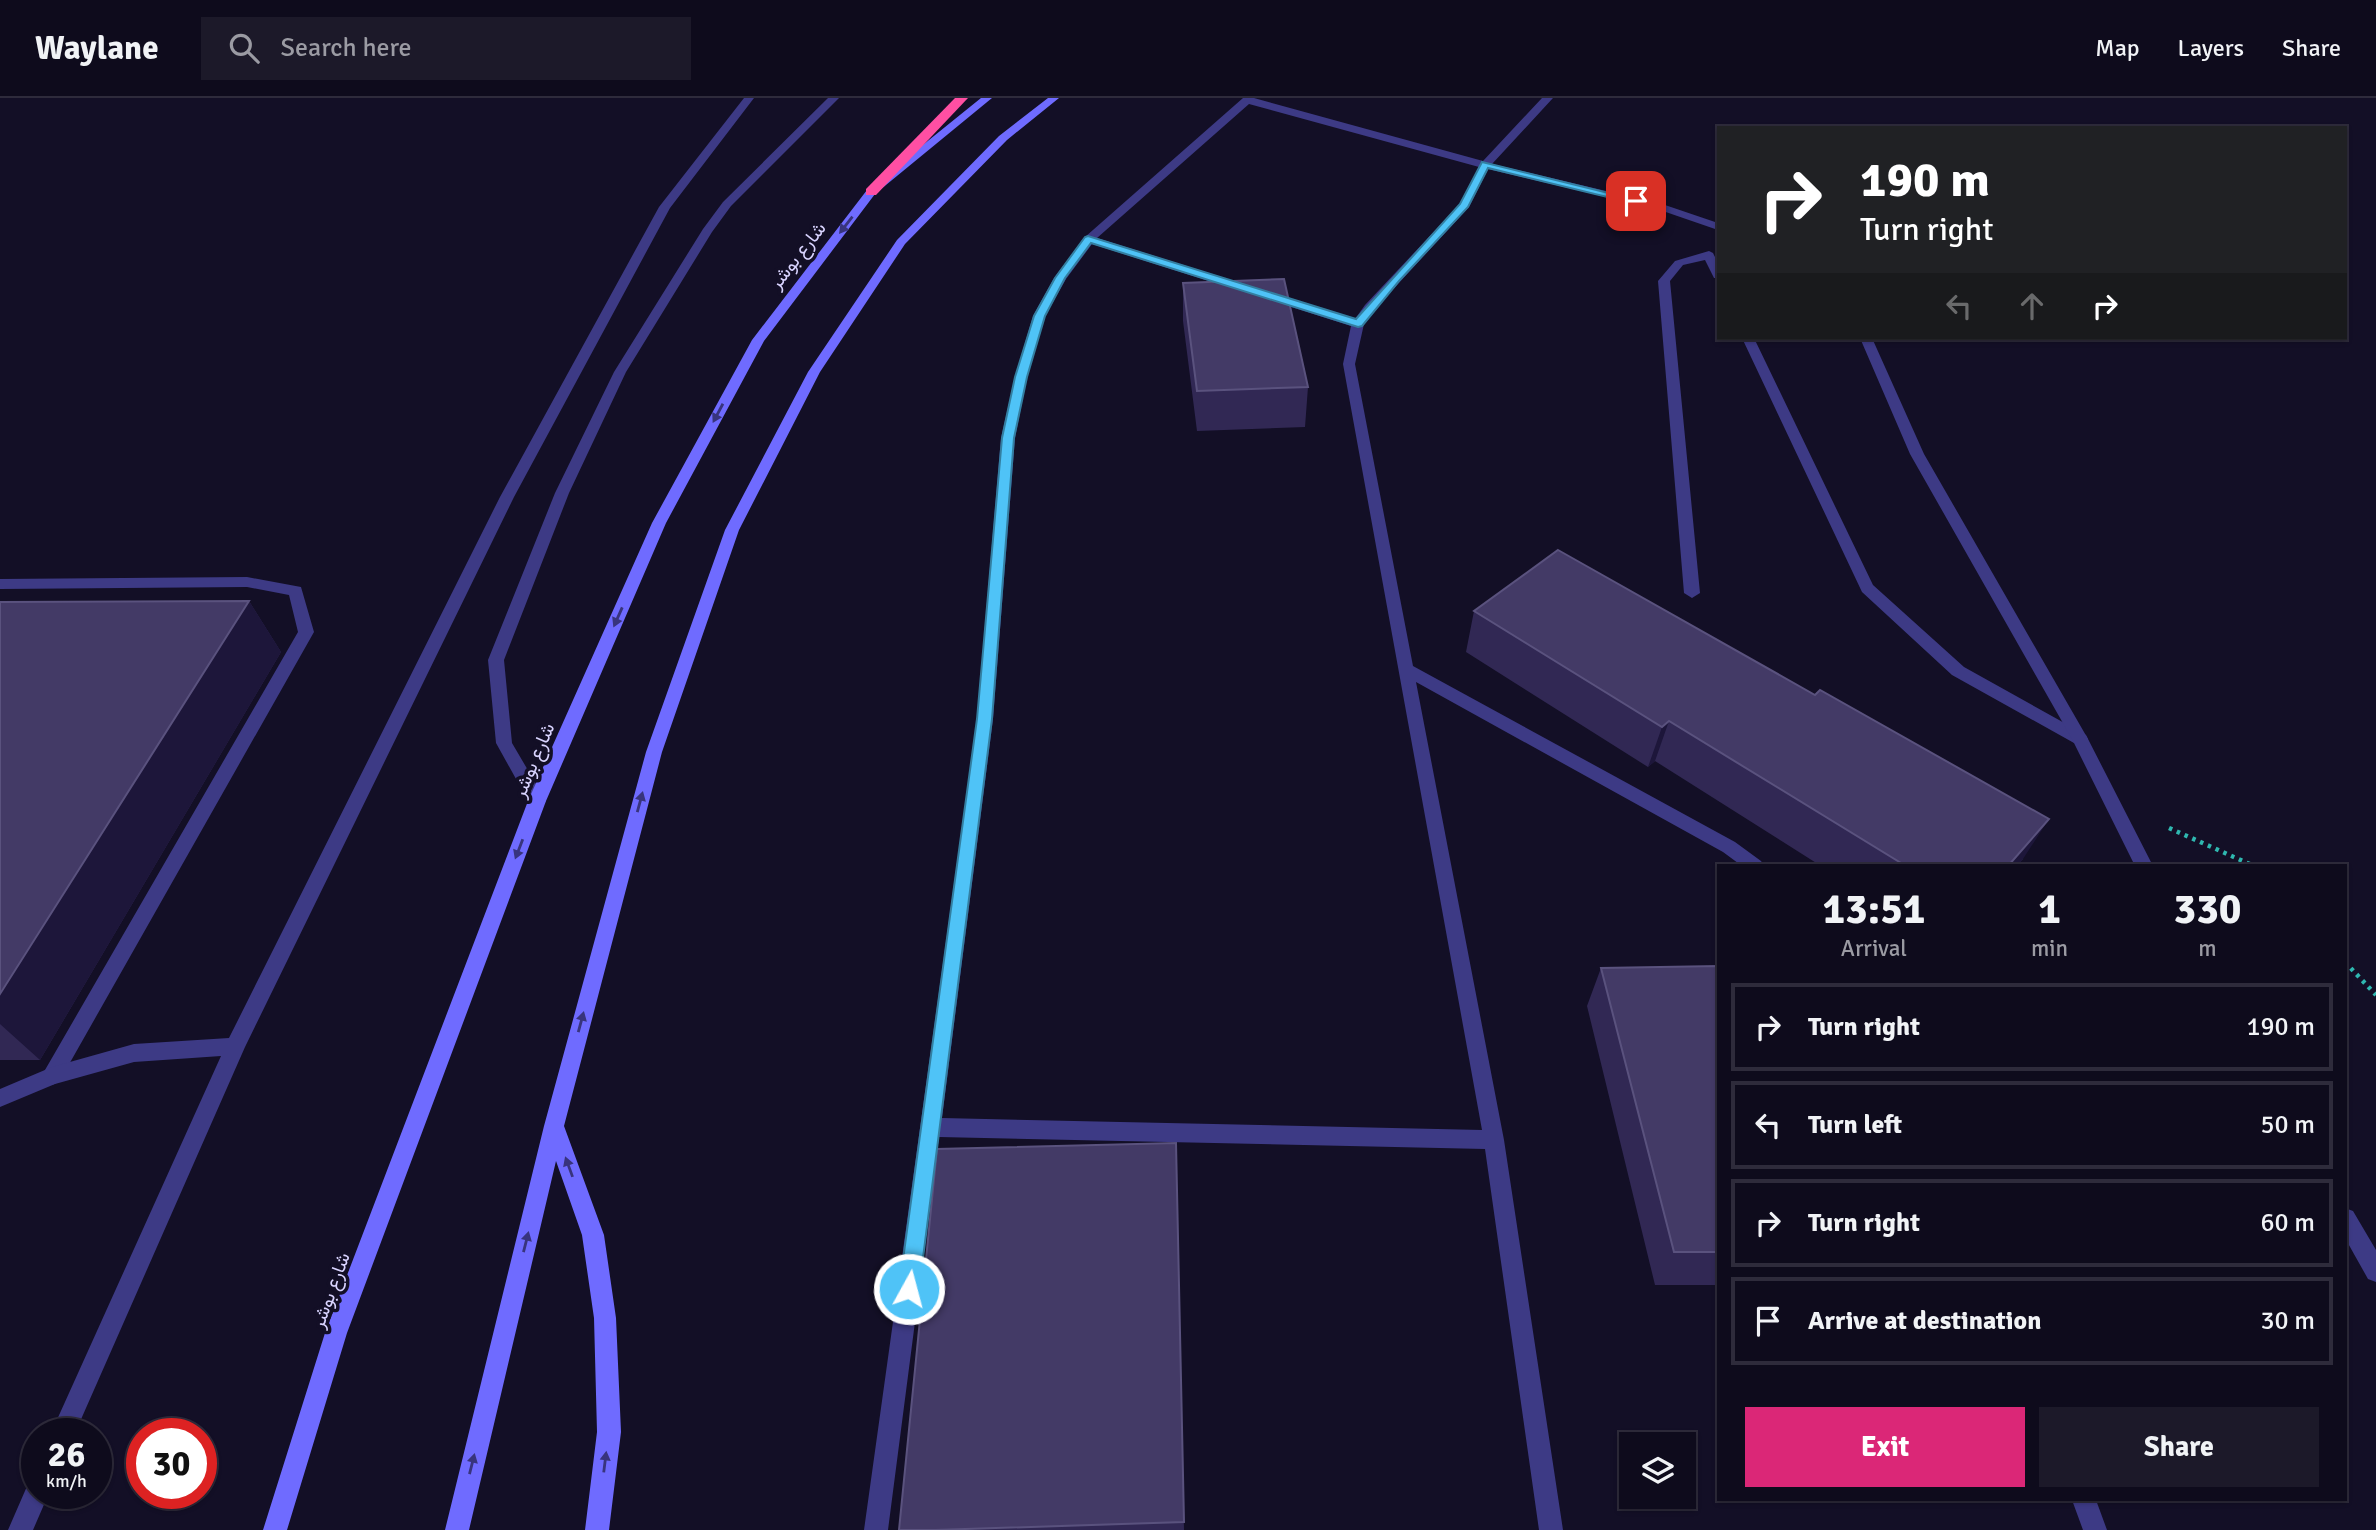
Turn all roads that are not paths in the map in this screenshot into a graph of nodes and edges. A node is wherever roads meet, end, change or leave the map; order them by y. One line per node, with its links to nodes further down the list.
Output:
1 (749, 98): 23 (street)
2 (834, 98): 20 (street)
3 (962, 98): 9 (highway)
4 (987, 98): 9 (main road, شارع بوشر)
5 (1054, 98): 26 (main road, one-way to 5)
6 (1548, 98): 8 (street)
7 (1248, 99): 8 (street); 11 (street)
8 (1485, 164): 10 (street); 13 (street)
9 (871, 192): 20 (main road, شارع بوشر, one-way to 20)
10 (1717, 227)
11 (1088, 239): 13 (street); 27 (street)
12 (1717, 273): 17 (street)
13 (1358, 324): 18 (street)
14 (1749, 340): 19 (street)
15 (1867, 340): 19 (street)
16 (0, 584): 24 (street)
17 (1692, 593)
18 (1406, 669): 21 (street); 28 (street)
19 (2080, 739): 22 (street)
20 (537, 802): 36 (main road, شارع بوشر, one-way to 36)
21 (1752, 864)
22 (2143, 864)
23 (235, 1046): 24 (street); 31 (street)
24 (52, 1076): 25 (street)
25 (0, 1098)
26 (554, 1126): 37 (main road, one-way to 26); 38 (main road, one-way to 26)
27 (930, 1128): 28 (street); 39 (street)
28 (1494, 1140): 32 (street)
29 (2347, 1222): 30 (street)
30 (2376, 1271)
31 (70, 1418)
32 (1541, 1458): 40 (street); 41 (street)
33 (2084, 1501): 42 (street)
34 (30, 1509): 35 (street)
35 (20, 1530)
36 (275, 1530)
37 (457, 1530)
38 (597, 1530)
39 (876, 1530)
40 (1541, 1530)
41 (1551, 1530)
42 (2095, 1530)

